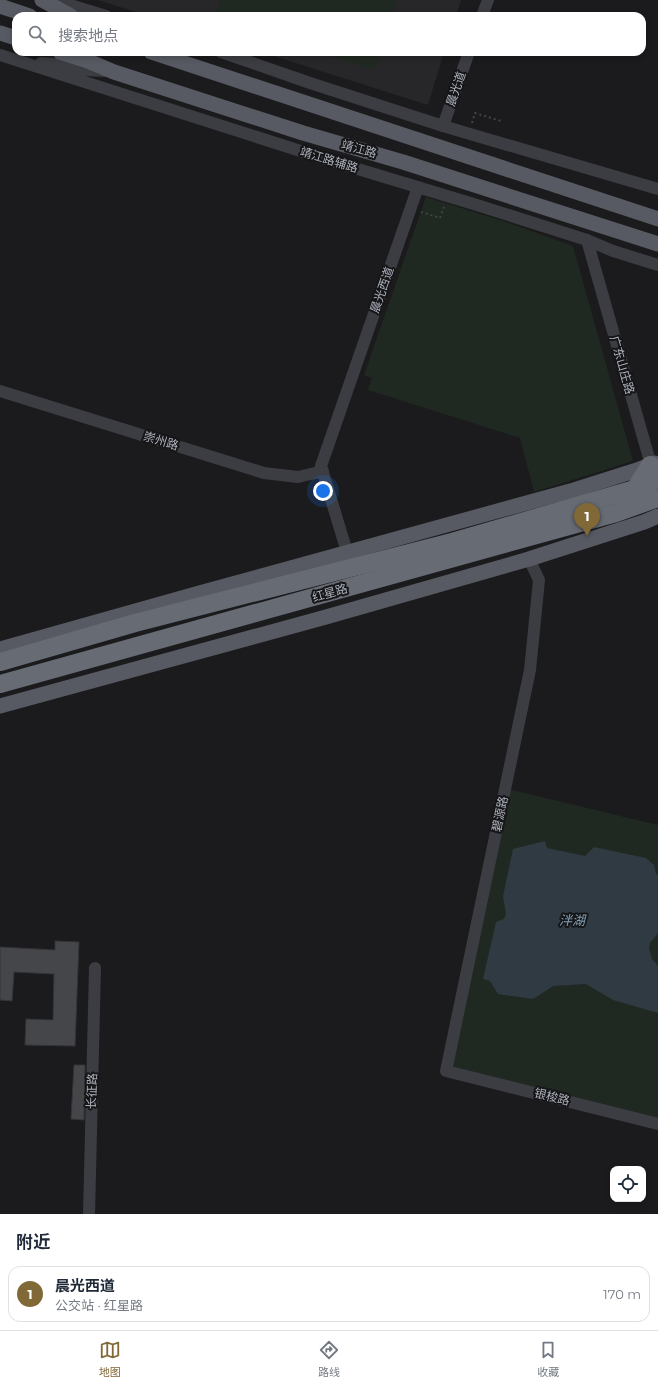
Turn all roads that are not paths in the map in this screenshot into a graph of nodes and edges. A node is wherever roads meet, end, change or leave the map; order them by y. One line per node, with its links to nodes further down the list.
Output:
1 (42, 0): 6 (main road)
2 (54, 0): 7 (street)
3 (488, 0): 8 (street)
4 (0, 6): 5 (main road)
5 (18, 12)
6 (64, 12)
7 (93, 12)
8 (484, 12)
9 (0, 33): 10 (main road)
10 (12, 37)
11 (0, 56): 16 (street, 靖江路辅路)
12 (72, 56): 17 (main road, 靖江路)
13 (163, 56): 21 (main road)
14 (232, 56): 18 (street)
15 (468, 56): 18 (street, 晨光道)
16 (16, 60): 17 (street); 19 (street, 靖江路辅路)
17 (114, 72): 23 (main road, 靖江路)
18 (443, 126): 20 (street)
19 (418, 187): 22 (street, 靖江路辅路); 26 (street, 晨光西道)
20 (658, 189)
21 (658, 219)
22 (587, 240): 24 (street, 靖江路辅路); 27 (street, 广东山庄路)
23 (658, 244)
24 (658, 265)
25 (0, 391): 26 (street, 崇州路)
26 (323, 471): 30 (street, 晨光西道)
27 (656, 475): 30 (main road); 33 (highway, 红星路)
28 (658, 498): 34 (highway, 红星路)
29 (658, 516): 31 (main road)
30 (347, 552): 32 (main road)
31 (529, 559): 35 (main road); 37 (street, 碧源路)
32 (0, 649)
33 (0, 662)
34 (0, 684)
35 (0, 706)
36 (95, 968): 39 (street, 长征路)
37 (446, 1070): 38 (street, 银梭路)
38 (658, 1124)
39 (89, 1214)

